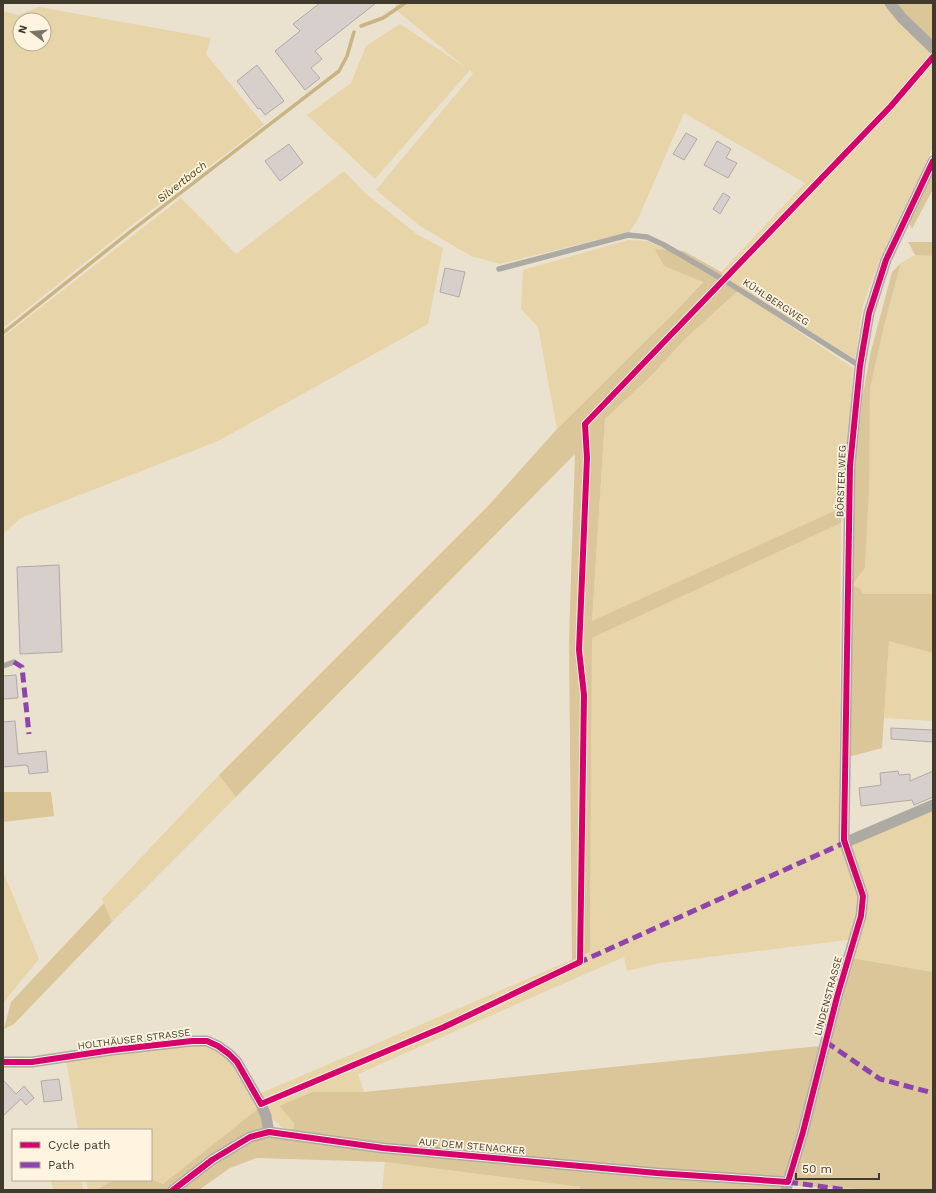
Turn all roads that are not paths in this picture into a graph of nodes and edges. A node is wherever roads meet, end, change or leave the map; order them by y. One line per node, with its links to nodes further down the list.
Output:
1 (890, 3): 2 (street)
2 (933, 48)
3 (933, 161): 5 (street, BÖRSTER WEG)
4 (499, 269): 5 (lane, KÜHLBERGWEG)
5 (860, 366): 9 (street, BÖRSTER WEG)
6 (14, 662): 7 (lane)
7 (3, 666)
8 (933, 805): 10 (street)
9 (844, 816): 10 (street, LINDENSTRASSE)
10 (844, 843): 13 (street, LINDENSTRASSE)
11 (3, 1062): 12 (street, HOLTHÄUSER STRASSE)
12 (269, 1132): 13 (street, AUF DEM STENACKER); 14 (street, AUF DEM STENACKER)
13 (787, 1186)
14 (173, 1190)

